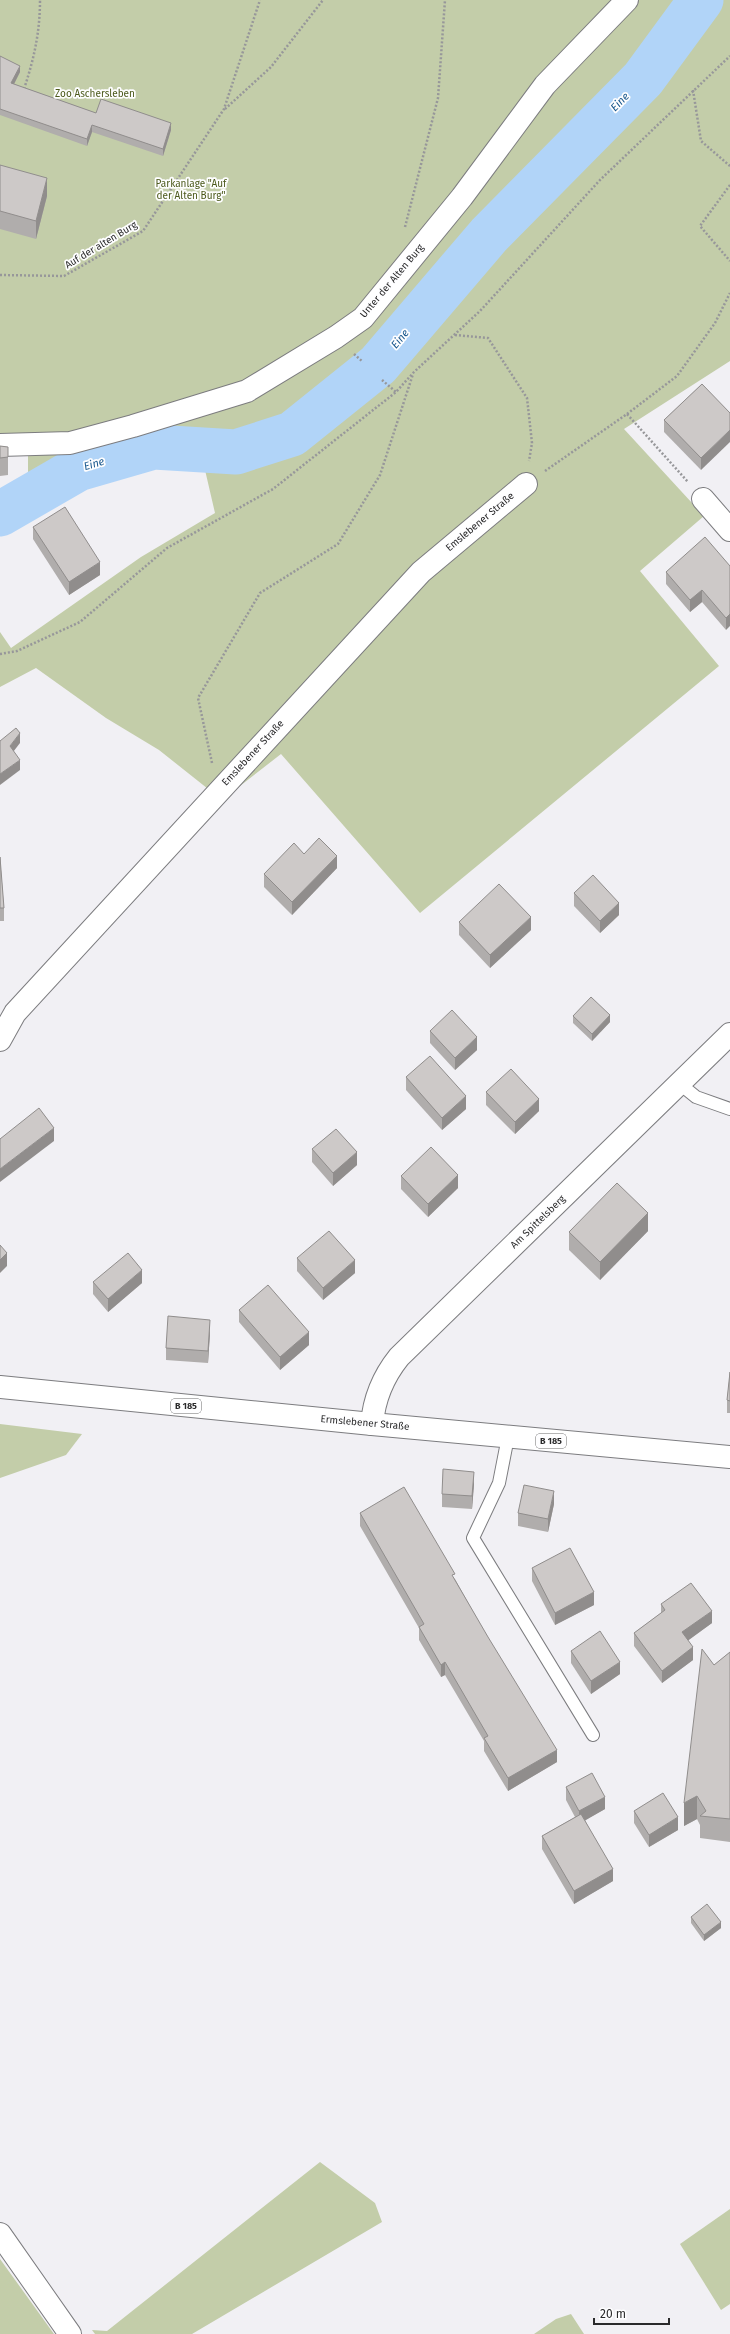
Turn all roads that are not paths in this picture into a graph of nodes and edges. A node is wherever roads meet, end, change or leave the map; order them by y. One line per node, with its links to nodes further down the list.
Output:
1 (627, 0): 2 (street, Unter der Alten Burg)
2 (0, 445)
3 (526, 484): 7 (street, Emslebener Straße)
4 (703, 499): 5 (street)
5 (730, 530)
6 (730, 1034): 8 (street, Am Spittelsberg)
7 (0, 1040)
8 (680, 1084): 9 (lane); 11 (street, Am Spittelsberg)
9 (730, 1109)
10 (0, 1387): 11 (street, Ermslebener Straße / B 185)
11 (372, 1424): 12 (street, Ermslebener Straße / B 185)
12 (508, 1437): 13 (street, Ermslebener Straße / B 185); 14 (lane)
13 (730, 1457)
14 (593, 1735)
15 (0, 2234): 16 (street)
16 (70, 2334)

